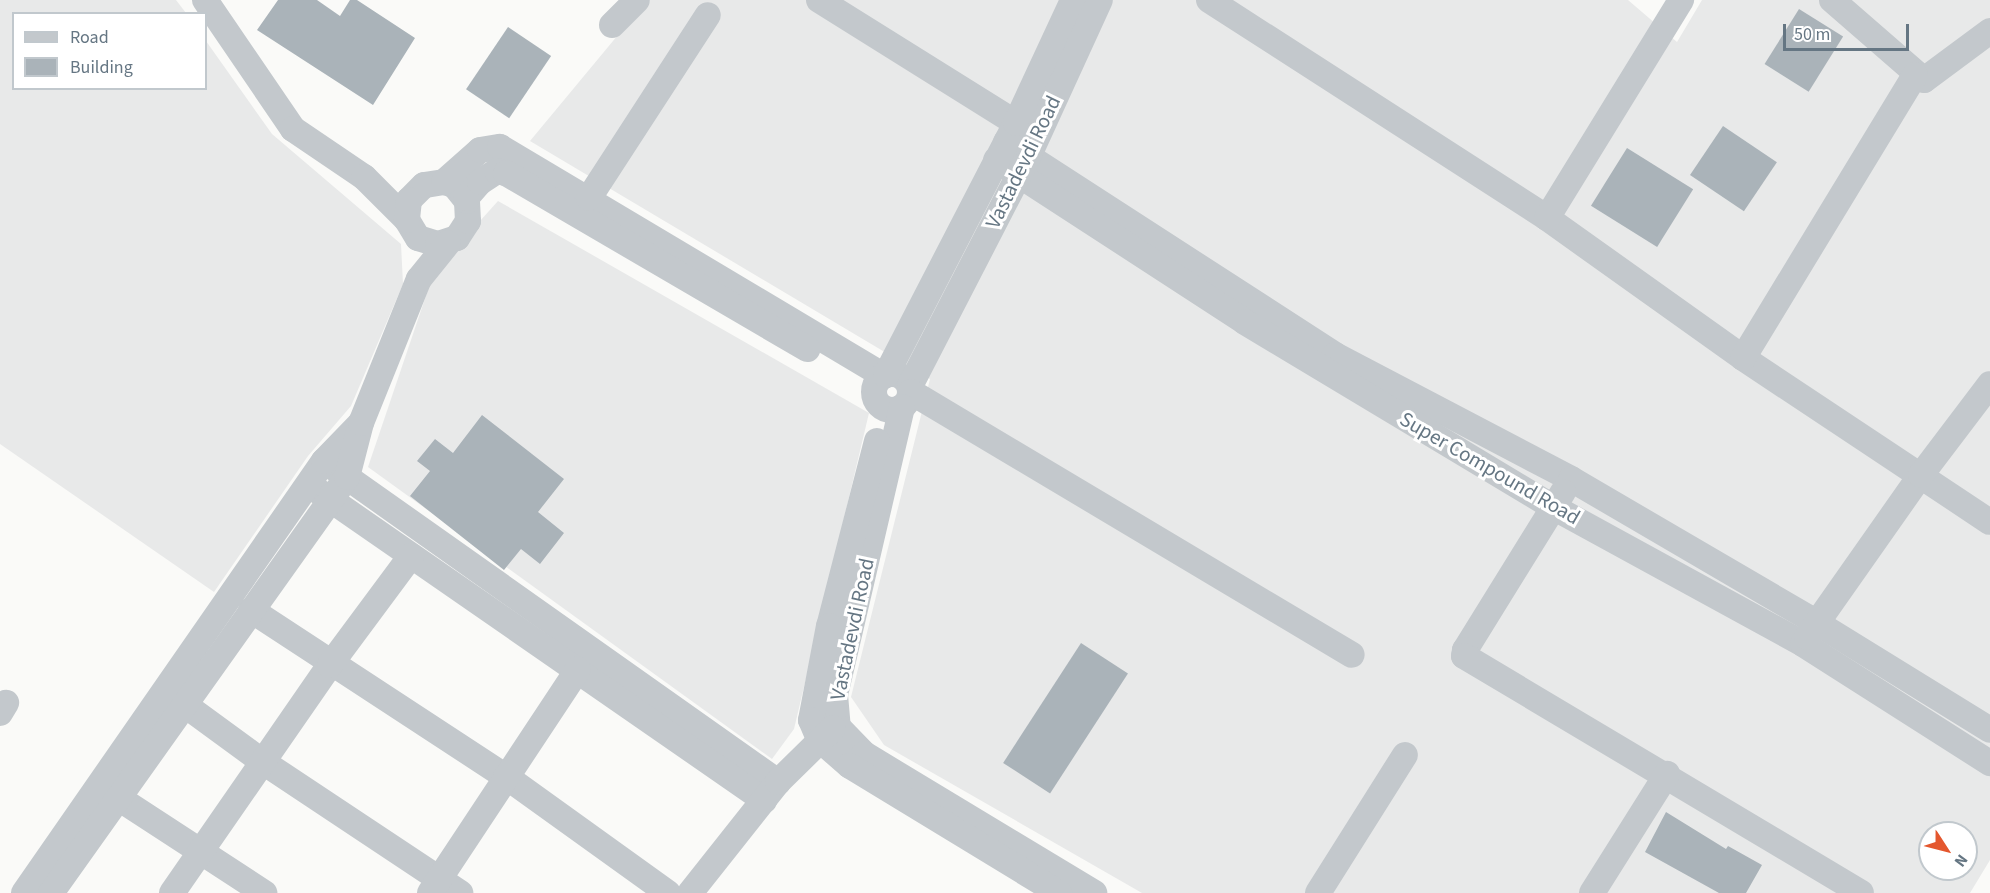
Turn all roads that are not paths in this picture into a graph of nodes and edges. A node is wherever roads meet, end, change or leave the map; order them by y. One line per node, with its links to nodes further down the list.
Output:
1 (205, 0): 15 (street)
2 (637, 0): 10 (street)
3 (819, 0): 13 (street, Super Compound Road)
4 (1073, 0): 13 (street, Vastadevdi Road)
5 (1100, 0): 14 (street, Vastadevdi Road)
6 (1209, 0): 20 (street)
7 (1681, 0): 20 (street)
8 (1832, 0): 12 (street)
9 (708, 15): 19 (street)
10 (612, 25)
11 (1990, 31): 12 (street)
12 (1915, 75): 24 (street)
13 (1006, 142): 14 (street, Super Compound Road); 26 (street, Vastadevdi Road)
14 (1023, 164): 26 (street, Vastadevdi Road); 31 (street, Super Compound Road); 34 (street, Super Compound Road)
15 (364, 177): 17 (street); 21 (street)
16 (444, 182): 17 (street); 18 (street); 19 (street)
17 (419, 188): 21 (street)
18 (466, 198): 22 (street); 26 (street)
19 (589, 198): 26 (street)
20 (1547, 218): 24 (street)
21 (413, 229): 22 (street); 23 (street)
22 (448, 243): 23 (street)
23 (419, 279): 27 (street)
24 (1743, 358): 29 (street)
25 (1990, 384): 29 (street)
26 (893, 390): 40 (street); 45 (street, Vastadevdi Road)
27 (361, 423): 28 (street); 30 (street)
28 (324, 461): 30 (street); 32 (street)
29 (1921, 475): 35 (street); 38 (street)
30 (347, 477): 33 (street); 51 (street)
31 (1571, 479): 34 (street); 38 (street, Super Compound Road)
32 (308, 485): 33 (street); 43 (street)
33 (330, 500): 36 (street); 37 (street)
34 (1553, 507): 39 (street, Super Compound Road); 49 (street)
35 (1990, 522)
36 (411, 556): 41 (street); 42 (street)
37 (251, 610): 41 (street); 43 (street)
38 (1817, 622): 39 (street); 44 (street, Super Compound Road)
39 (1803, 644): 48 (street, Super Compound Road)
40 (1352, 655)
41 (330, 665): 47 (street); 50 (street)
42 (578, 669): 50 (street); 51 (street)
43 (174, 697): 47 (street); 52 (street); 55 (street)
44 (1990, 730)
45 (828, 731): 51 (street); 61 (street); 62 (street, Vastadevdi Road)
46 (1405, 755): 63 (street)
47 (263, 762): 53 (street); 54 (street)
48 (1990, 763)
49 (1667, 774): 64 (street); 65 (street)
50 (508, 778): 54 (street); 59 (street)
51 (771, 791): 60 (street)
52 (117, 798): 53 (street); 56 (street)
53 (200, 852): 57 (street); 58 (street)
54 (443, 889)
55 (24, 893)
56 (51, 893)
57 (172, 893)
58 (264, 893)
59 (668, 893)
60 (690, 893)
61 (1059, 893)
62 (1094, 893)
63 (1318, 893)
64 (1593, 893)
65 (1861, 893)

